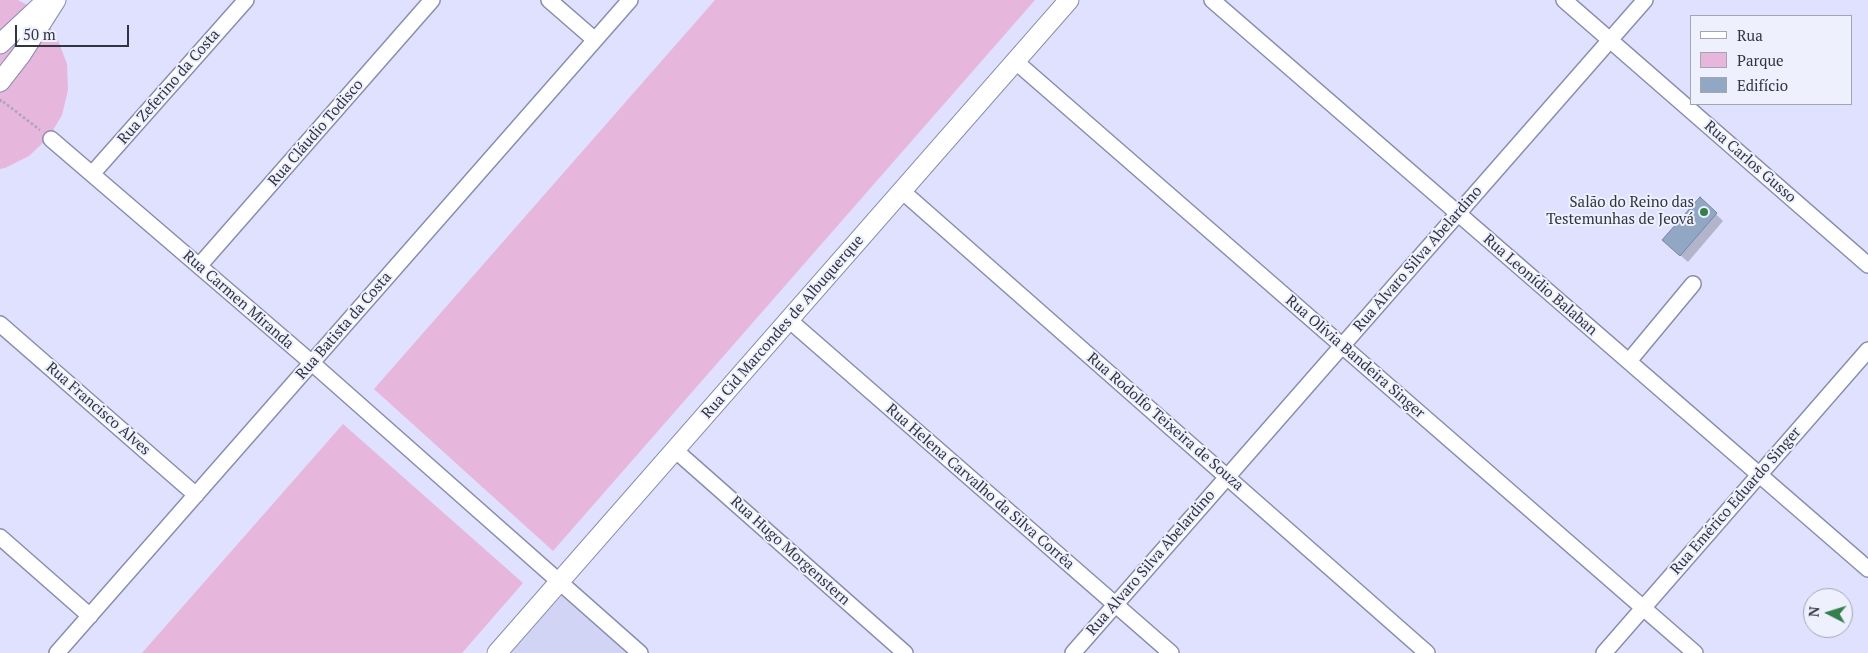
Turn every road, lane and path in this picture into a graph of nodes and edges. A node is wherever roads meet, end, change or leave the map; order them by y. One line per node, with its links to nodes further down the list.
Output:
1 (47, 0): 13 (street)
2 (56, 0): 15 (street)
3 (246, 0): 18 (street, Rua Zeferino da Costa)
4 (432, 0): 22 (street, Rua Cláudio Todisco)
5 (549, 0): 11 (street)
6 (630, 0): 11 (street, Rua Batista da Costa)
7 (1069, 0): 14 (street, Rua Cid Marcondes de Albuquerque)
8 (1212, 0): 20 (street, Rua Leonídio Balaban)
9 (1564, 0): 12 (street, Rua Carlos Gusso)
10 (1645, 0): 12 (street, Rua Alvaro Silva Abelardino)
11 (595, 40): 29 (street, Rua Batista da Costa)
12 (1610, 40): 20 (street, Rua Alvaro Silva Abelardino); 21 (street, Rua Carlos Gusso)
13 (0, 44)
14 (1015, 62): 19 (street, Rua Cid Marcondes de Albuquerque); 26 (street, Rua Olívia Bandeira Singer)
15 (0, 82)
16 (0, 102): 17 (path)
17 (51, 139): 18 (street, Rua Carmen Miranda)
18 (92, 174): 22 (street, Rua Carmen Miranda)
19 (902, 191): 24 (street, Rua Cid Marcondes de Albuquerque); 32 (street, Rua Rodolfo Teixeira de Souza)
20 (1458, 214): 26 (street, Rua Alvaro Silva Abelardino); 28 (street, Rua Leonídio Balaban)
21 (1868, 265)
22 (199, 266): 29 (street, Rua Carmen Miranda)
23 (1693, 284): 28 (street)
24 (789, 320): 30 (street, Rua Cid Marcondes de Albuquerque); 37 (street, Rua Helena Carvalho da Silva Corrêa)
25 (0, 324): 33 (street, Rua Francisco Alves)
26 (1342, 346): 32 (street, Rua Alvaro Silva Abelardino); 38 (street, Rua Olívia Bandeira Singer)
27 (1868, 350): 31 (street, Rua Emérico Eduardo Singer)
28 (1628, 361): 31 (street, Rua Leonídio Balaban)
29 (312, 363): 33 (street, Rua Batista da Costa); 36 (street, Rua Carmen Miranda)
30 (675, 450): 36 (street, Rua Cid Marcondes de Albuquerque); 43 (street, Rua Hugo Morgenstern)
31 (1759, 475): 35 (street, Rua Leonídio Balaban); 38 (street, Rua Emérico Eduardo Singer)
32 (1227, 477): 37 (street, Rua Alvaro Silva Abelardino); 46 (street, Rua Rodolfo Teixeira de Souza)
33 (196, 495): 39 (street, Rua Batista da Costa)
34 (0, 537): 39 (street)
35 (1868, 569)
36 (560, 582): 41 (street, Rua Cid Marcondes de Albuquerque); 42 (street, Rua Carmen Miranda)
37 (1115, 605): 44 (street, Rua Alvaro Silva Abelardino); 45 (street, Rua Helena Carvalho da Silva Corrêa)
38 (1643, 608): 47 (street, Rua Emérico Eduardo Singer); 48 (street, Rua Olívia Bandeira Singer)
39 (90, 616): 40 (street, Rua Batista da Costa)
40 (57, 653)
41 (497, 653)
42 (640, 653)
43 (905, 653)
44 (1073, 653)
45 (1171, 653)
46 (1427, 653)
47 (1604, 653)
48 (1695, 653)

